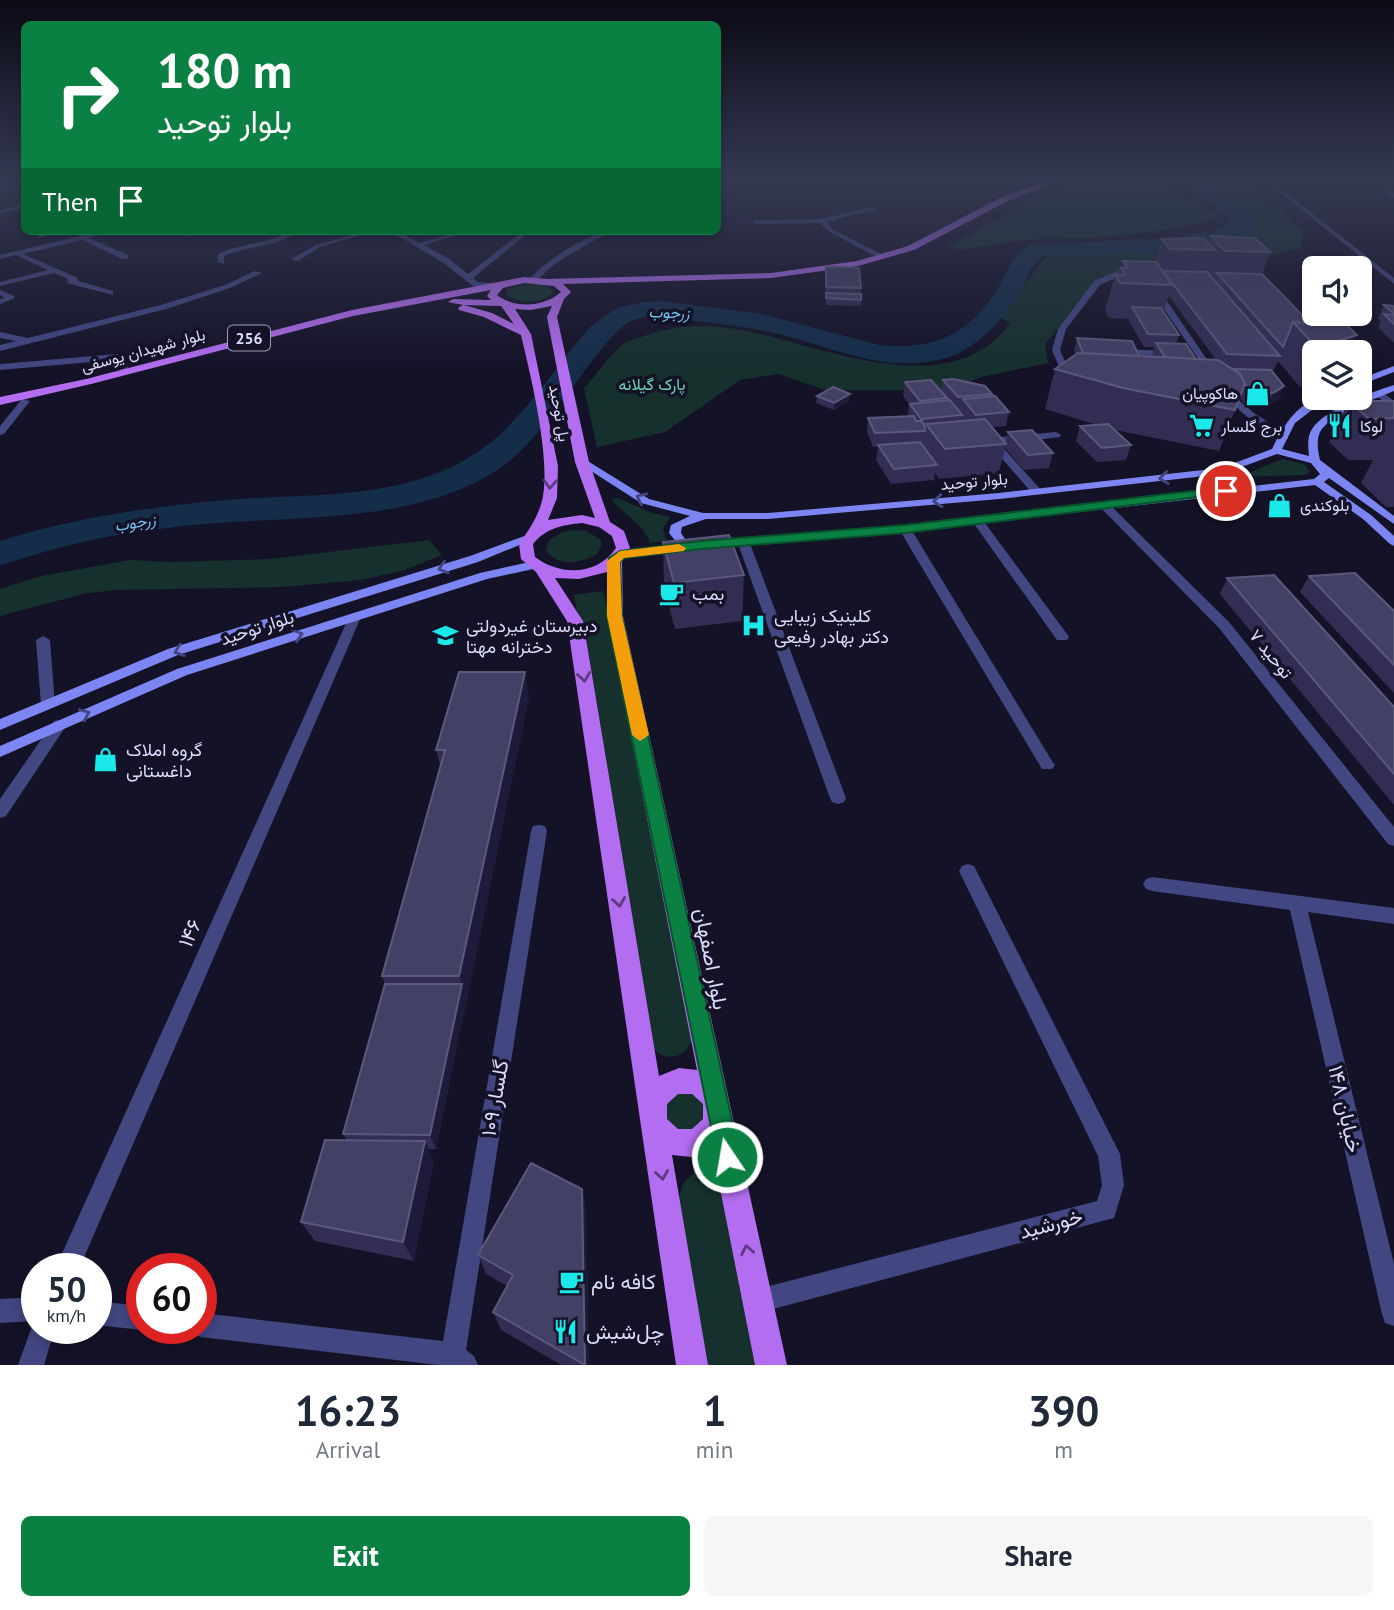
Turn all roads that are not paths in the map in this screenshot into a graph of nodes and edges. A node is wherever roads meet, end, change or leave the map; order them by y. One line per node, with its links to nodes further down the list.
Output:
1 (58, 243): 15 (street)
2 (94, 243): 17 (street)
3 (268, 243): 14 (street)
4 (330, 243): 19 (street)
5 (418, 243): 12 (street)
6 (426, 243): 12 (street)
7 (513, 243): 23 (street)
8 (586, 243): 25 (street)
9 (854, 243): 18 (street)
10 (921, 243): 18 (main road, 256)
11 (1345, 243): 27 (street)
12 (421, 244): 23 (street)
13 (212, 246): 14 (street)
14 (230, 249): 20 (street)
15 (16, 253): 16 (street); 21 (street)
16 (0, 257)
17 (125, 257)
18 (880, 257): 24 (main road, 256)
19 (295, 258)
20 (221, 262)
21 (54, 271): 28 (street); 32 (street)
22 (258, 273): 41 (street)
23 (467, 279): 29 (street)
24 (660, 279): 26 (main road, 256); 31 (main road)
25 (533, 280): 26 (main road, 256); 29 (main road, 256)
26 (550, 281): 34 (main road)
27 (1394, 282)
28 (0, 284)
29 (500, 286): 37 (main road); 49 (main road, بلوار شهیدان یوسفی / 256)
30 (0, 292): 35 (street)
31 (588, 292)
32 (110, 293)
33 (576, 294): 34 (main road)
34 (561, 298): 37 (main road, 256); 38 (main road)
35 (0, 302)
36 (428, 304): 37 (main road, بلوار شهیدان یوسفی / 256); 39 (main road); 55 (main road, بلوار شهیدان یوسفی / 256)
37 (503, 304): 39 (main road, پل توحید)
38 (552, 317): 39 (main road); 66 (main road, پل توحید)
39 (523, 328): 76 (main road, پل توحید, one-way to 76)
40 (0, 335): 41 (street)
41 (39, 337): 42 (street)
42 (0, 348)
43 (1056, 350): 44 (street); 46 (street); 51 (street)
44 (1069, 350)
45 (1108, 352): 46 (street)
46 (1200, 356): 62 (street)
47 (0, 368): 49 (street)
48 (1394, 369): 50 (main road)
49 (126, 371): 54 (main road, بلوار شهیدان یوسفی / 256)
50 (1372, 376)
51 (1069, 381)
52 (1394, 388): 53 (main road)
53 (1379, 394): 56 (street); 67 (main road)
54 (0, 401)
55 (26, 401): 57 (main road, بلوار شهیدان یوسفی / 256); 59 (street)
56 (1394, 405)
57 (0, 406)
58 (1306, 410): 62 (main road)
59 (0, 432)
60 (976, 434): 63 (street)
61 (1056, 435): 63 (street)
62 (1284, 437): 65 (main road)
63 (994, 441): 64 (street); 69 (street)
64 (967, 444)
65 (1276, 451): 67 (main road); 69 (main road, بلوار توحید, one-way to 69)
66 (582, 462): 71 (main road, بلوار توحید, one-way to 66); 74 (main road, پل توحید)
67 (1320, 465): 68 (main road); 73 (main road)
68 (1313, 482): 70 (main road); 78 (main road)
69 (1037, 492): 71 (main road, بلوار توحید, one-way to 71)
70 (1104, 505): 72 (main road); 95 (street, توحید ۷)
71 (700, 517): 79 (main road)
72 (978, 520): 75 (main road); 85 (street)
73 (1394, 521)
74 (604, 524): 76 (main road); 80 (main road, پل توحید)
75 (905, 529): 77 (main road); 91 (street)
76 (534, 534): 81 (main road, بلوار توحید); 82 (main road)
77 (743, 541): 79 (main road); 92 (street)
78 (1394, 542)
79 (701, 545): 80 (main road)
80 (617, 558): 82 (main road); 100 (main road, بلوار اصفهان)
81 (474, 559): 83 (main road); 87 (main road, بلوار توحید, one-way to 87)
82 (539, 567): 83 (main road, بلوار توحید); 101 (main road, one-way to 101)
83 (484, 576): 84 (main road, بلوار توحید)
84 (355, 617): 89 (main road, بلوار توحید, one-way to 84); 102 (street, ۱۴۶)
85 (1062, 637)
86 (43, 640): 87 (street)
87 (48, 705): 88 (main road, بلوار توحید)
88 (0, 725)
89 (59, 725): 90 (main road, بلوار توحید); 93 (street)
90 (0, 752)
91 (1047, 765)
92 (838, 798)
93 (0, 811)
94 (539, 831): 109 (street, گلسار ۱۰۹)
95 (1394, 839)
96 (968, 871): 103 (street, خورشید)
97 (1152, 884): 98 (street)
98 (1297, 903): 99 (street); 106 (street, خیابان ۱۴۸)
99 (1394, 916)
100 (716, 1105): 101 (main road); 101 (main road); 103 (main road, بلوار اصفهان, one-way to 100)
101 (654, 1118): 111 (main road, one-way to 111)
102 (74, 1253)
103 (758, 1301): 112 (main road, بلوار اصفهان)
104 (21, 1310): 105 (street)
105 (0, 1311)
106 (1394, 1314)
107 (217, 1327): 109 (street)
108 (38, 1344): 110 (street)
109 (456, 1361)
110 (31, 1365)
111 (692, 1365)
112 (771, 1365)

